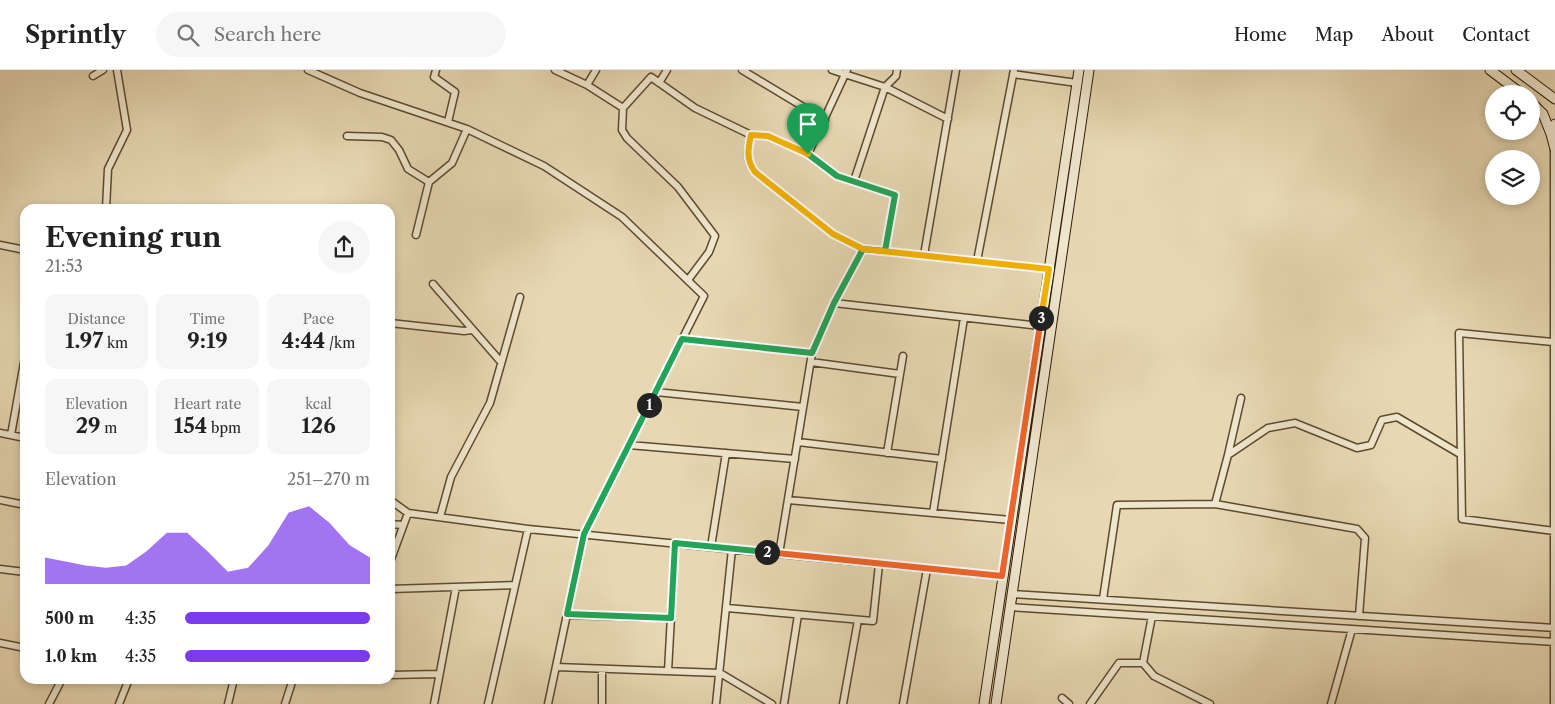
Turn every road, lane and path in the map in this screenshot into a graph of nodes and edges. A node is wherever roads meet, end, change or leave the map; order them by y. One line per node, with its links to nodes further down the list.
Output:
1 (104, 70): 18 (street)
2 (118, 70): 39 (street)
3 (308, 70): 29 (street)
4 (436, 70): 29 (street)
5 (555, 70): 21 (street)
6 (596, 70): 21 (street)
7 (667, 70): 19 (street)
8 (742, 70): 28 (street)
9 (832, 70): 16 (street)
10 (896, 70): 23 (street)
11 (956, 70): 27 (street)
12 (1079, 70): 20 (main road)
13 (1089, 70): 105 (main road)
14 (1490, 70): 22 (main road)
15 (1516, 70): 24 (main road)
16 (847, 72): 23 (street); 28 (street)
17 (1013, 72): 20 (street); 46 (street)
18 (92, 76)
19 (659, 83): 25 (street); 33 (street)
20 (1077, 83): 47 (main road)
21 (587, 85): 25 (street)
22 (1510, 85)
23 (885, 87): 27 (street); 37 (street)
24 (1555, 99)
25 (623, 108): 48 (street)
26 (1540, 111): 32 (main road)
27 (948, 119): 45 (street)
28 (825, 120): 36 (street)
29 (448, 122): 31 (street)
30 (1555, 124): 32 (main road)
31 (466, 129): 38 (street); 48 (street)
32 (1551, 134): 35 (main road)
33 (751, 135): 36 (street); 43 (street)
34 (347, 136): 38 (street)
35 (1554, 148): 57 (street)
36 (808, 154): 37 (street)
37 (854, 181): 44 (street)
38 (429, 182): 40 (street)
39 (106, 204)
40 (416, 235)
41 (0, 245): 42 (street)
42 (20, 249)
43 (863, 249): 44 (street); 51 (street)
44 (885, 251): 45 (street)
45 (924, 255): 46 (street)
46 (977, 261): 47 (street)
47 (1049, 269): 54 (main road)
48 (688, 280): 56 (street)
49 (433, 284): 55 (street)
50 (520, 297): 60 (street)
51 (834, 303): 52 (street); 58 (street)
52 (964, 318): 54 (street); 76 (street)
53 (395, 324): 55 (street)
54 (1040, 326): 86 (main road)
55 (472, 330): 60 (street)
56 (682, 339): 58 (street); 64 (street)
57 (1553, 342): 74 (street); 90 (street)
58 (812, 353): 61 (street)
59 (903, 356): 62 (street)
60 (501, 362): 85 (street)
61 (811, 362): 62 (street); 66 (street)
62 (900, 374): 73 (street)
63 (20, 384): 68 (street)
64 (656, 392): 66 (street); 71 (street)
65 (1241, 398): 75 (street)
66 (803, 407): 70 (street)
67 (0, 433): 68 (street)
68 (11, 435): 69 (street)
69 (20, 437)
70 (798, 442): 73 (street); 77 (street)
71 (629, 445): 72 (street); 91 (street)
72 (726, 453): 77 (street); 93 (street)
73 (887, 453): 76 (street)
74 (1460, 454): 75 (street); 90 (street)
75 (1228, 455): 82 (street)
76 (942, 459): 84 (street)
77 (795, 460): 79 (street)
78 (0, 500): 80 (street)
79 (788, 500): 84 (street); 96 (street)
80 (20, 504)
81 (395, 504): 83 (street)
82 (1214, 504): 106 (street); 112 (street)
83 (408, 513): 85 (street); 88 (street)
84 (933, 513): 86 (street)
85 (440, 517): 89 (street)
86 (1011, 520): 101 (main road)
87 (395, 524): 88 (street)
88 (403, 525): 94 (street)
89 (528, 529): 91 (street); 102 (street)
90 (1554, 531): 115 (street)
91 (584, 534): 92 (street); 109 (street)
92 (675, 543): 93 (street); 113 (street)
93 (711, 547): 95 (street)
94 (395, 548)
95 (732, 549): 96 (street); 108 (street)
96 (779, 554): 97 (street)
97 (879, 564): 99 (street); 114 (street)
98 (0, 569): 100 (street)
99 (926, 569): 101 (street); 144 (street)
100 (20, 571)
101 (1002, 576): 145 (main road)
102 (515, 585): 103 (street); 137 (street)
103 (456, 587): 104 (street); 125 (street)
104 (395, 589)
105 (1012, 594): 106 (street); 107 (main road)
106 (1103, 600): 112 (street)
107 (1010, 607): 111 (street); 146 (main road)
108 (727, 608): 110 (street); 124 (street)
109 (567, 614): 113 (street); 121 (street)
110 (798, 615): 114 (street); 142 (street)
111 (1152, 616): 116 (street); 120 (street)
112 (1359, 616): 115 (street)
113 (671, 618): 123 (street)
114 (858, 620): 143 (street)
115 (1555, 628): 117 (street)
116 (1352, 629): 117 (street); 150 (street)
117 (1555, 642): 151 (street)
118 (0, 644): 119 (street)
119 (20, 647)
120 (1143, 663): 148 (street); 149 (street)
121 (556, 667): 122 (street); 138 (street)
122 (602, 669): 123 (street); 139 (street)
123 (668, 671): 124 (street)
124 (720, 673): 140 (street); 141 (street)
125 (439, 674): 126 (street); 136 (street)
126 (395, 675)
127 (59, 684): 132 (street)
128 (127, 684): 133 (street)
129 (233, 684): 134 (street)
130 (291, 684): 135 (street)
131 (1062, 698): 147 (street)
132 (49, 704)
133 (120, 704)
134 (228, 704)
135 (285, 704)
136 (434, 704)
137 (488, 704)
138 (548, 704)
139 (602, 704)
140 (716, 704)
141 (772, 704)
142 (784, 704)
143 (843, 704)
144 (903, 704)
145 (984, 704)
146 (996, 704)
147 (1069, 704)
148 (1090, 704)
149 (1210, 704)
150 (1331, 704)
151 (1554, 704)

